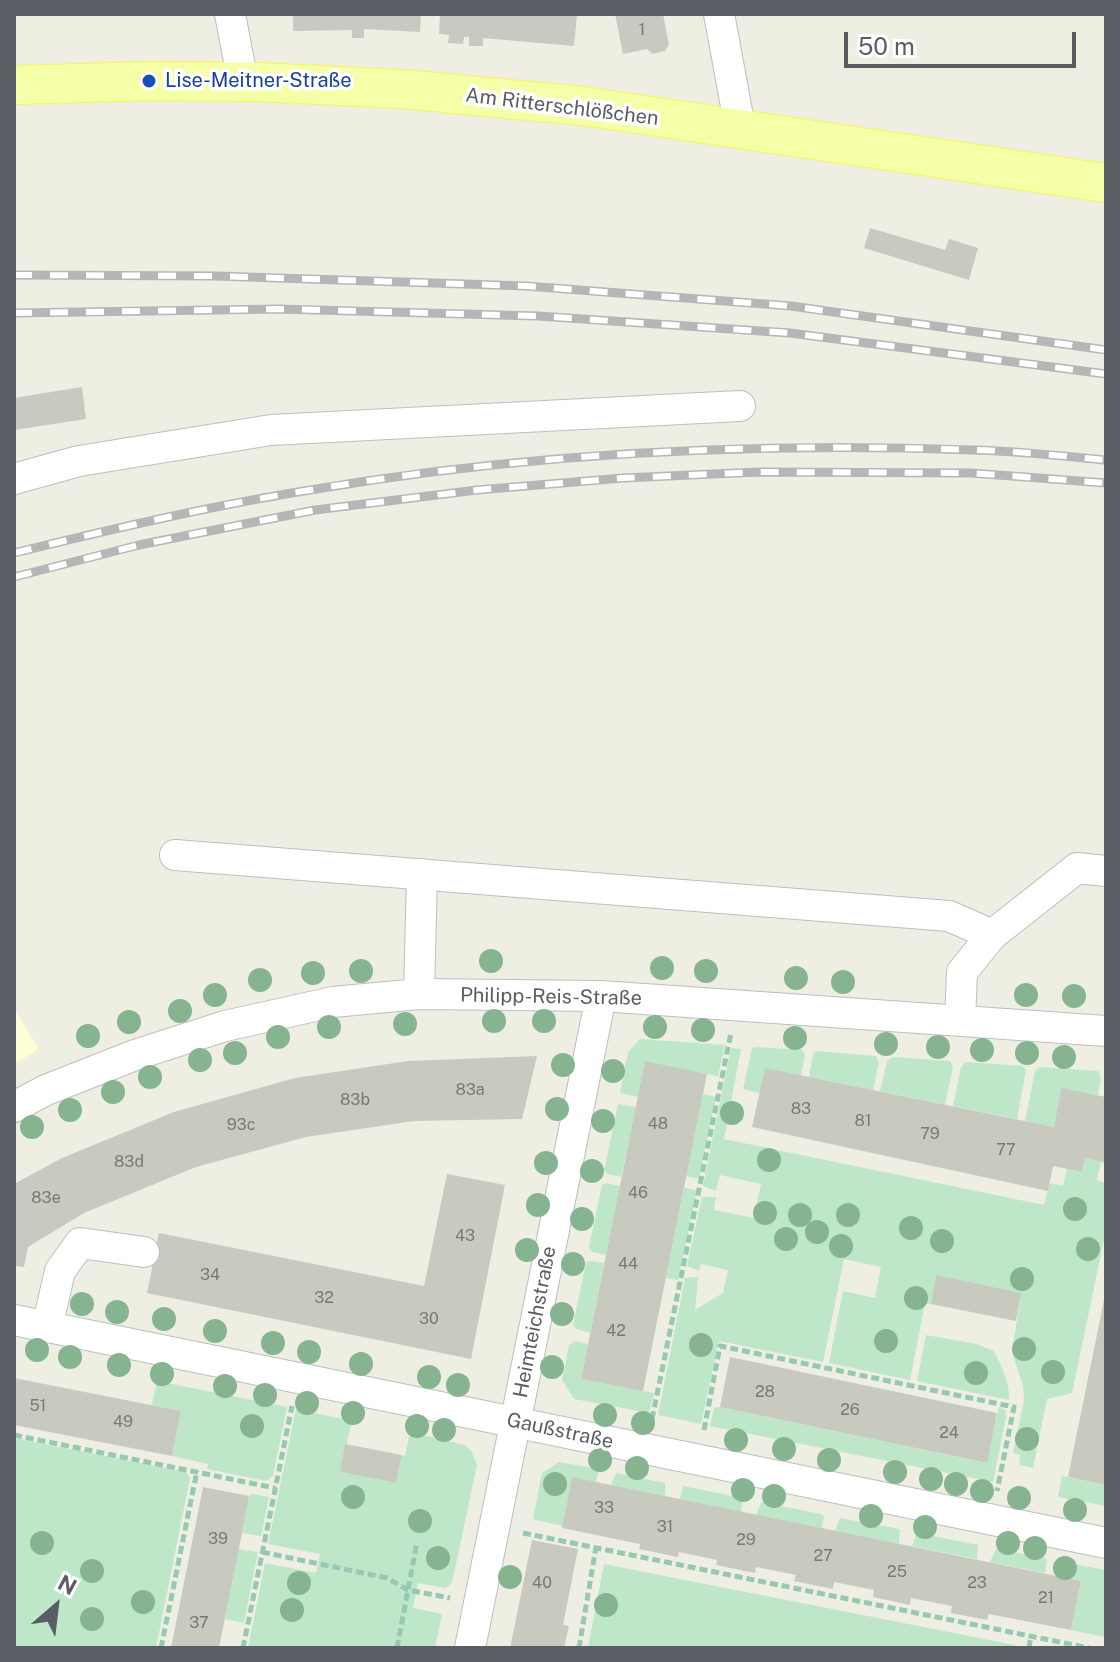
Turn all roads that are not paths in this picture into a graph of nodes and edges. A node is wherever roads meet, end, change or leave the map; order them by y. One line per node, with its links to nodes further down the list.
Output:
1 (230, 14): 3 (street)
2 (719, 14): 5 (street)
3 (243, 82): 4 (main road, Am Ritterschlößchen); 5 (main road, Am Ritterschlößchen)
4 (14, 85)
5 (736, 130): 6 (main road, Am Ritterschlößchen)
6 (1106, 183)
7 (740, 406): 8 (street)
8 (14, 479)
9 (175, 855): 11 (street)
10 (1106, 871): 12 (street)
11 (422, 874): 12 (street); 13 (street)
12 (992, 935): 15 (street)
13 (419, 994): 14 (street, Philipp-Reis-Straße); 17 (street, Philipp-Reis-Straße)
14 (601, 996): 15 (street, Philipp-Reis-Straße); 21 (street, Heimteichstraße)
15 (960, 1021): 16 (street, Philipp-Reis-Straße)
16 (1106, 1031)
17 (14, 1107)
18 (144, 1252): 20 (street)
19 (14, 1320): 20 (street, Gaußstraße)
20 (47, 1327): 21 (street, Gaußstraße)
21 (515, 1421): 22 (street, Gaußstraße); 23 (street, Heimteichstraße)
22 (1106, 1543)
23 (470, 1648)

